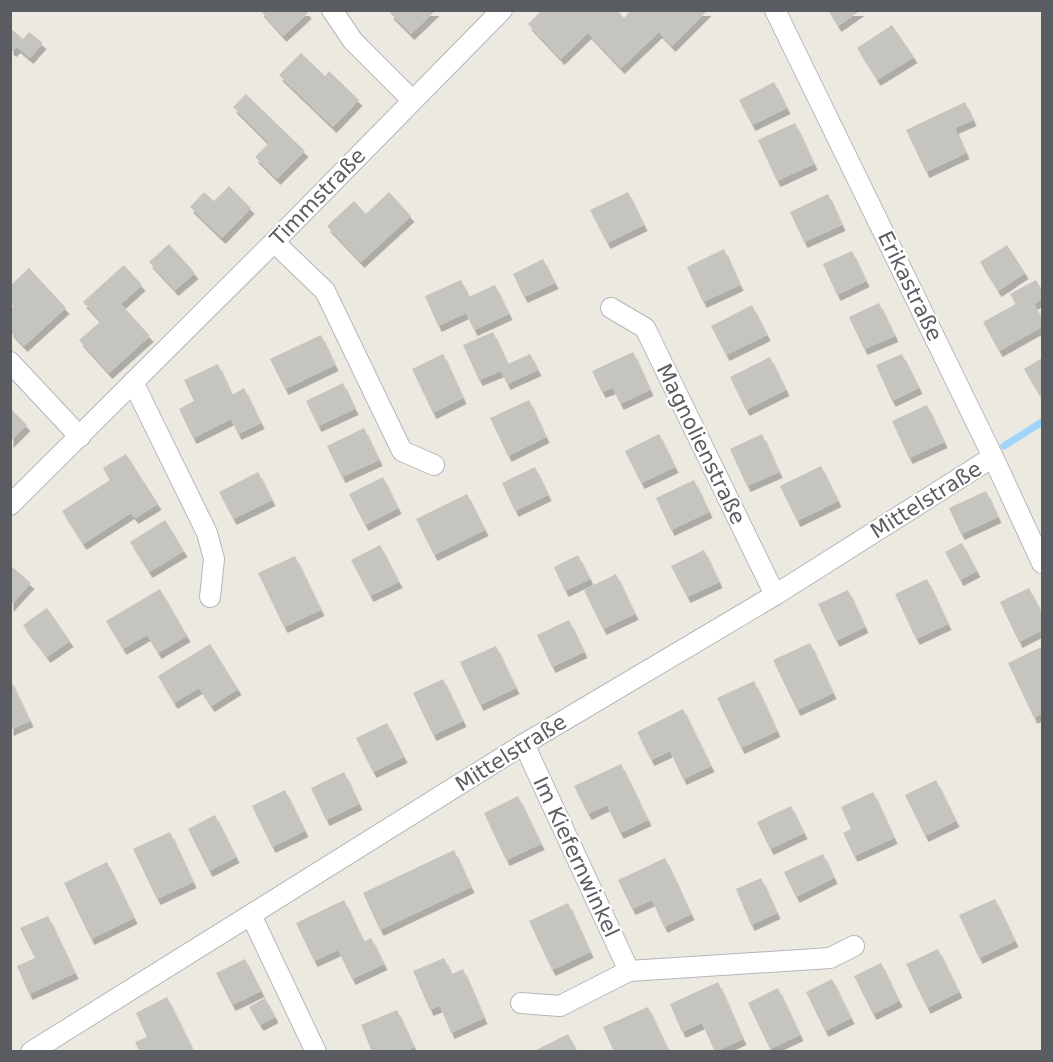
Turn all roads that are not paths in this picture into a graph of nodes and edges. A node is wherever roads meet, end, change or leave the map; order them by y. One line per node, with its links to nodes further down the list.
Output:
1 (332, 10): 4 (street)
2 (502, 10): 4 (street, Timmstraße)
3 (775, 10): 10 (street, Erikastraße)
4 (412, 100): 5 (street, Timmstraße)
5 (274, 242): 8 (street, Timmstraße); 11 (street)
6 (611, 308): 14 (street, Magnolienstraße)
7 (10, 362): 9 (street)
8 (133, 382): 9 (street, Timmstraße); 15 (street)
9 (80, 437): 12 (street, Timmstraße)
10 (993, 457): 13 (street, Erikastraße); 14 (street, Mittelstraße)
11 (434, 465)
12 (10, 505)
13 (1042, 563)
14 (775, 595): 16 (street, Mittelstraße)
15 (210, 597)
16 (524, 744): 17 (street, Mittelstraße); 19 (street, Im Kiefernwinkel)
17 (251, 915): 21 (street, Mittelstraße); 22 (street)
18 (854, 946): 19 (street)
19 (629, 971): 20 (street)
20 (521, 1003)
21 (31, 1052)
22 (316, 1052)

